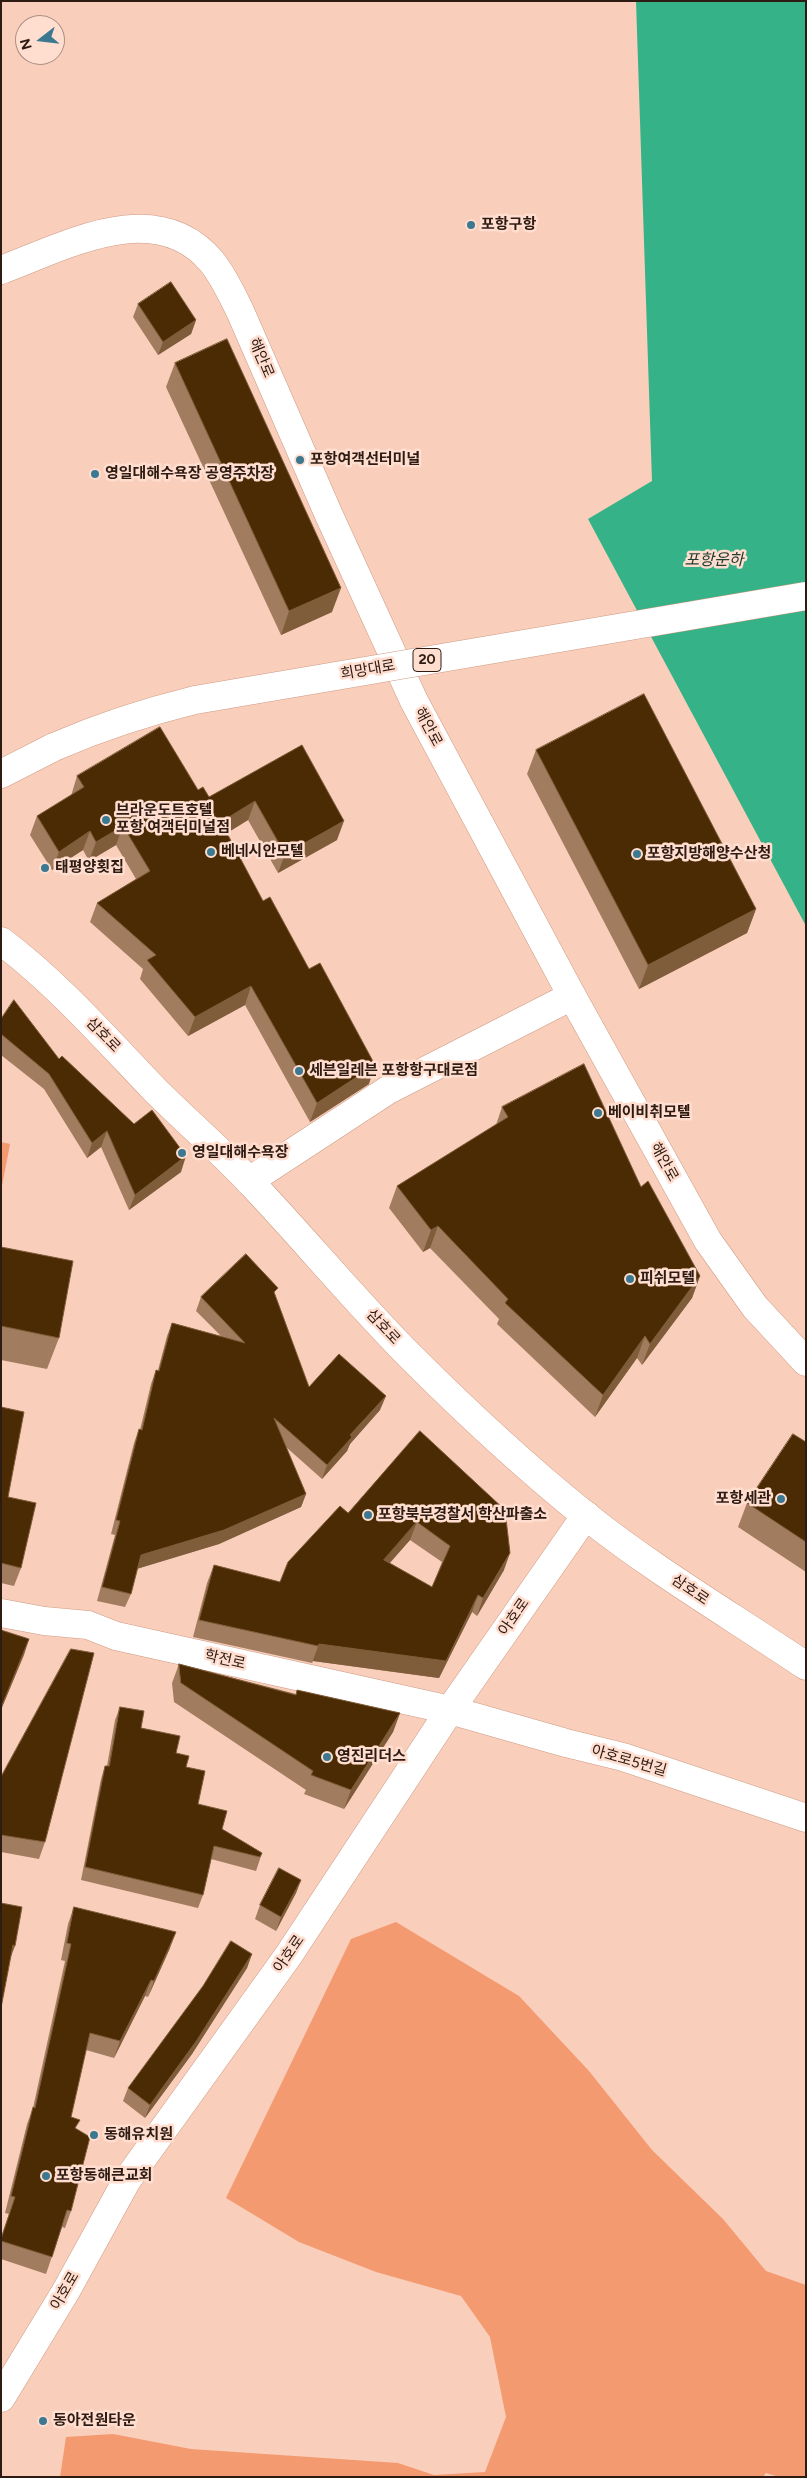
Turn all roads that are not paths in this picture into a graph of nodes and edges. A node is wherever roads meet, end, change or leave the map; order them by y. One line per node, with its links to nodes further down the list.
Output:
1 (1, 270): 5 (main road, 해안로)
2 (806, 596): 3 (main road, 희망대로 / 20, bridge)
3 (1, 774)
4 (1, 941): 6 (main road, 삼호로)
5 (572, 996): 6 (main road); 7 (main road, 해안로)
6 (249, 1181): 8 (main road, 삼호로)
7 (806, 1362)
8 (586, 1515): 10 (main road, 삼호로); 11 (main road, 아호로)
9 (1, 1613): 11 (main road, 학전로)
10 (806, 1666)
11 (450, 1710): 12 (main road, 아호로5번길); 13 (main road, 아호로)
12 (806, 1818)
13 (1, 2398)

